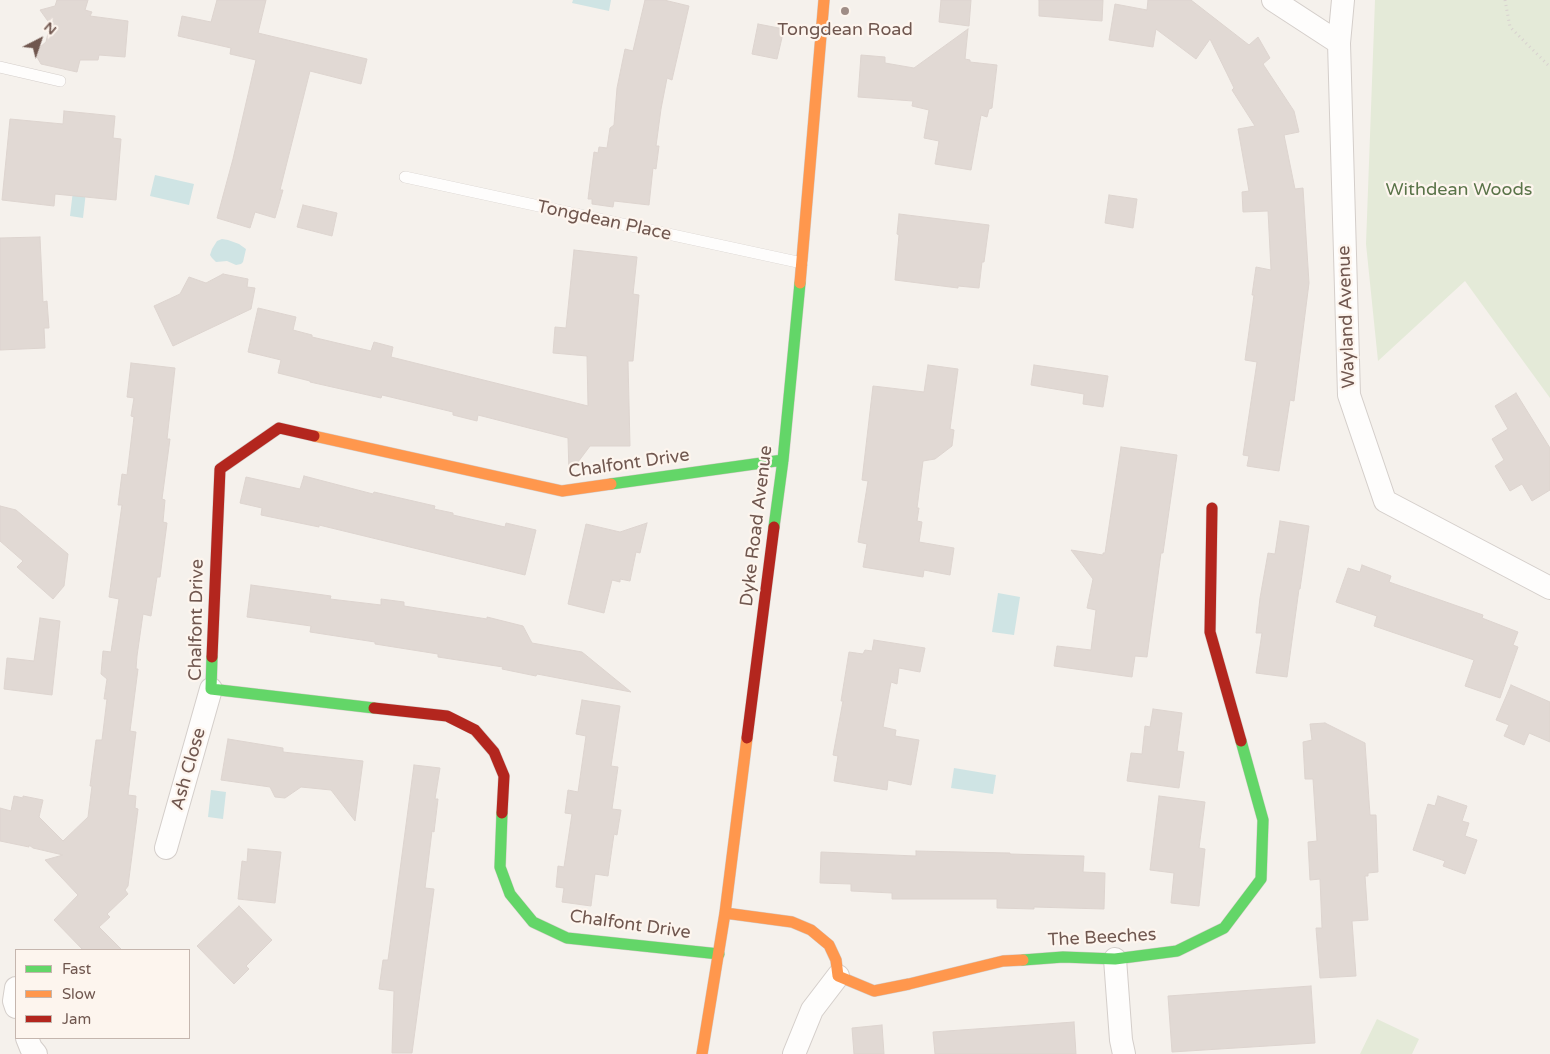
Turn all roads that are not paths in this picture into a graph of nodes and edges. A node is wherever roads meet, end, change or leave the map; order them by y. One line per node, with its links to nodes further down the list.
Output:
1 (824, 0): 8 (street, Dyke Road Avenue)
2 (1273, 0): 4 (street)
3 (1343, 0): 4 (street, Wayland Avenue)
4 (1339, 43): 11 (street, Wayland Avenue)
5 (0, 67): 6 (lane)
6 (60, 81)
7 (405, 177): 8 (lane, Tongdean Place)
8 (802, 263): 9 (street, Dyke Road Avenue)
9 (783, 460): 12 (street, Chalfont Drive); 14 (street, Dyke Road Avenue)
10 (1212, 508): 16 (street, The Beeches)
11 (1550, 588)
12 (211, 689): 13 (street, Ash Close); 15 (street, Chalfont Drive)
13 (166, 848)
14 (725, 913): 15 (street, Dyke Road Avenue); 17 (street)
15 (719, 954): 20 (street, Dyke Road Avenue)
16 (1115, 959): 17 (street, The Beeches); 22 (street)
17 (838, 976): 21 (street)
18 (27, 1039): 19 (street)
19 (36, 1054)
20 (702, 1054)
21 (794, 1054)
22 (1124, 1054)

